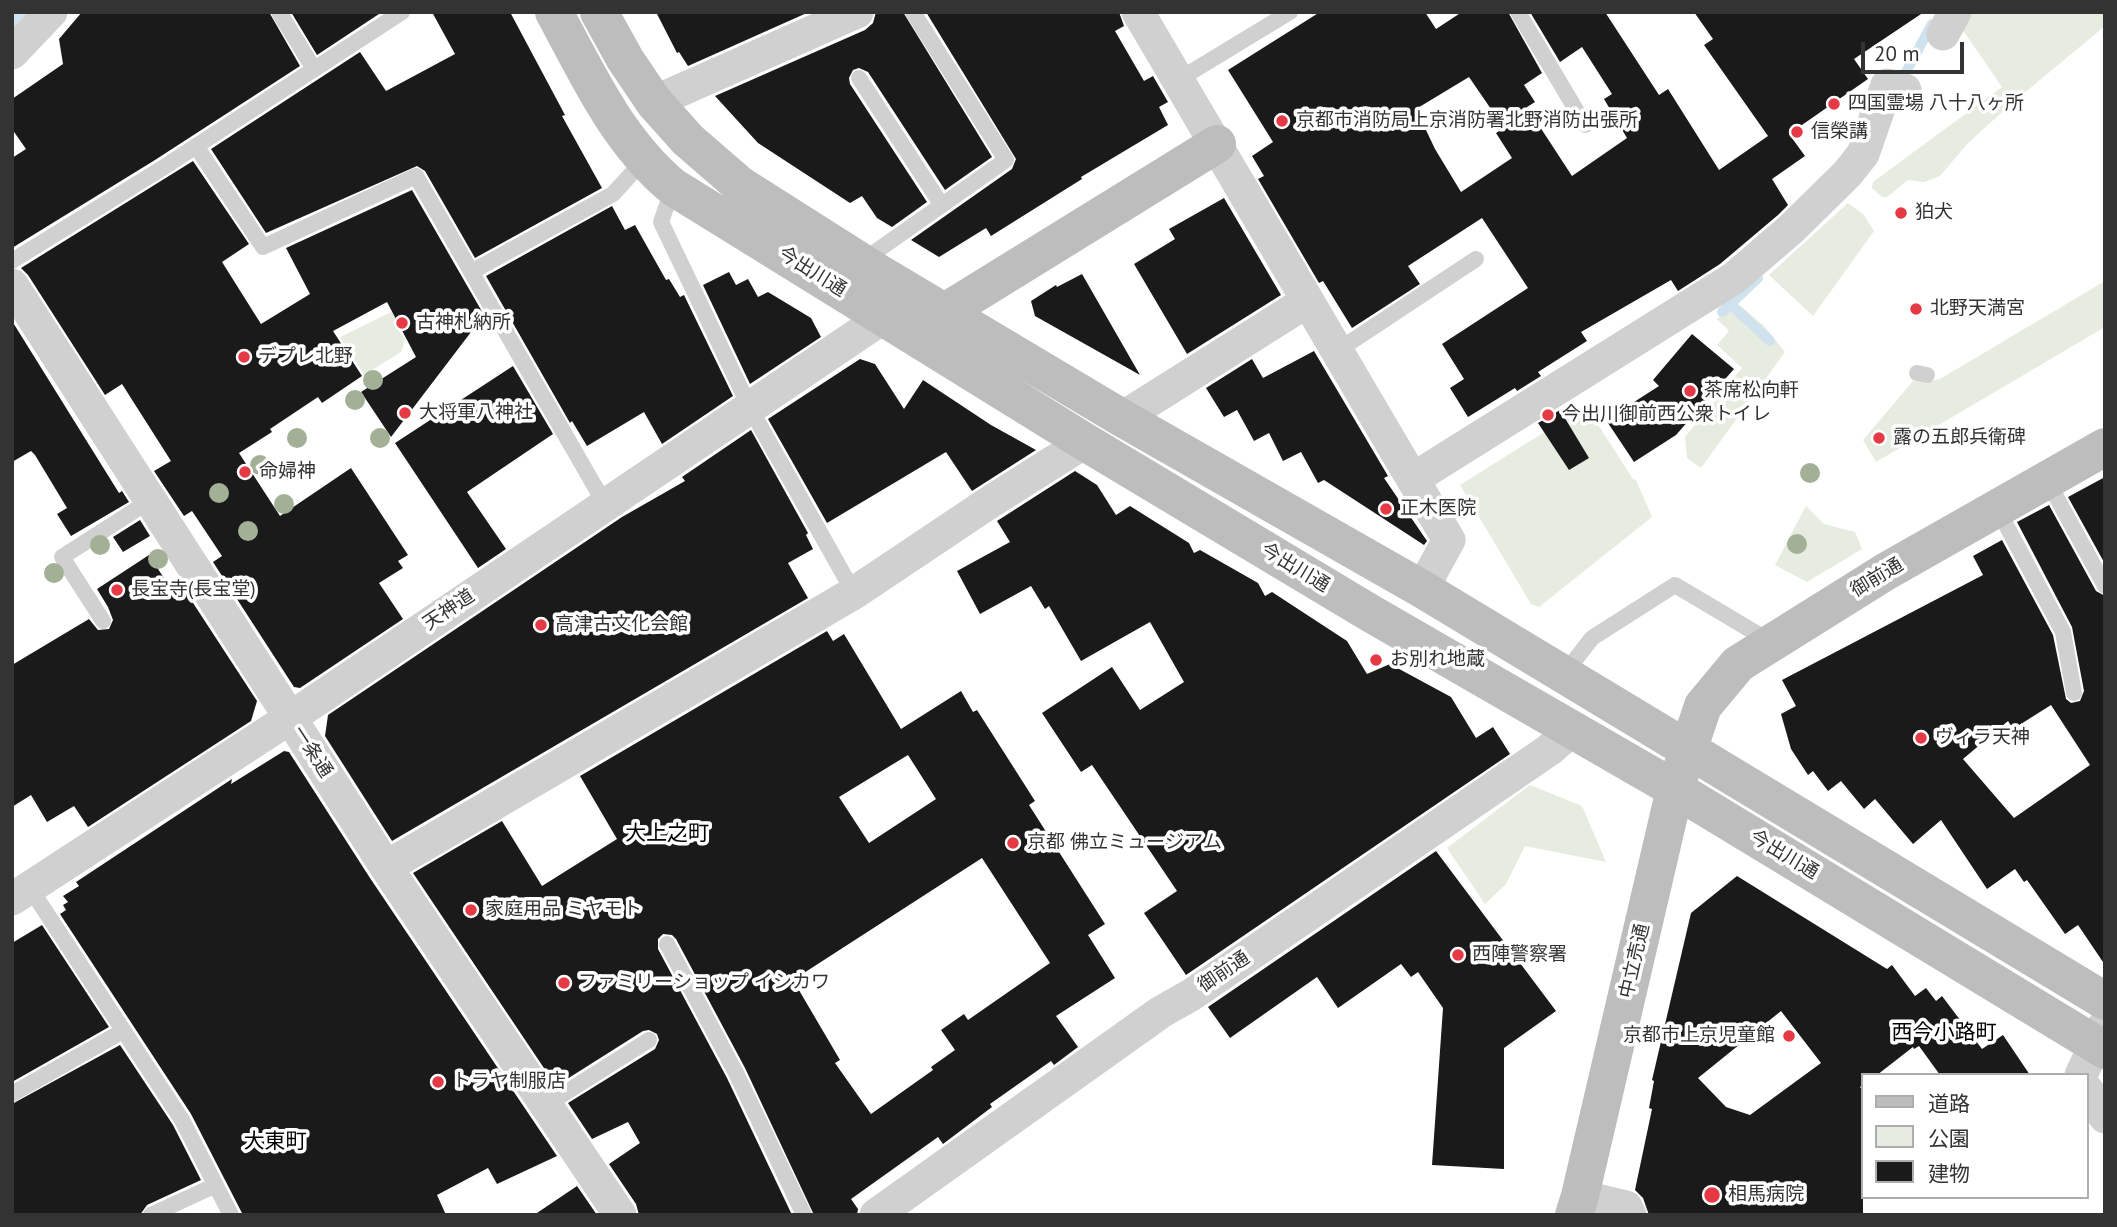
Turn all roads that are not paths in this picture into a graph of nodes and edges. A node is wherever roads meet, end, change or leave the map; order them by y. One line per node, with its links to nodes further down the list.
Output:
1 (51, 12): 11 (street)
2 (279, 12): 12 (lane)
3 (402, 12): 12 (lane)
4 (554, 12): 20 (main road, 今出川通)
5 (599, 12): 16 (main road, 今出川通)
6 (857, 12): 16 (street)
7 (913, 12): 22 (lane)
8 (1138, 12): 14 (street)
9 (1290, 12): 14 (lane)
10 (1518, 12): 17 (lane)
11 (12, 54)
12 (314, 69): 19 (lane)
13 (859, 78): 22 (lane)
14 (1178, 80): 18 (street)
15 (1905, 90): 36 (street)
16 (654, 102): 25 (main road, 今出川通)
17 (1585, 125)
18 (1217, 144): 28 (street); 29 (main road)
19 (196, 146): 24 (lane); 26 (lane)
20 (644, 160): 21 (main road, 今出川通); 26 (lane)
21 (673, 187): 30 (main road, 今出川通); 32 (lane)
22 (941, 204): 25 (lane)
23 (1476, 259): 31 (lane)
24 (12, 261)
25 (861, 262): 29 (main road, 今出川通)
26 (471, 272): 39 (lane)
27 (12, 285): 38 (street, 一条通)
28 (1306, 302): 31 (street); 33 (street)
29 (945, 312): 30 (main road); 33 (main road, 今出川通)
30 (884, 317): 32 (street, 天神道); 34 (main road, 今出川通)
31 (1337, 351): 36 (street)
32 (750, 408): 39 (street, 天神道); 43 (lane)
33 (1122, 418): 42 (main road, 今出川通)
34 (1085, 442): 43 (street); 49 (main road, 今出川通)
35 (2105, 447): 37 (main road, 御前通)
36 (1413, 480): 42 (street)
37 (2047, 480): 40 (main road, 御前通); 41 (lane)
38 (151, 500): 44 (lane); 48 (street, 一条通)
39 (605, 504): 48 (street, 天神道)
40 (1997, 508): 45 (main road, 御前通); 47 (lane)
41 (2105, 586)
42 (1422, 589): 46 (main road, 今出川通)
43 (854, 593): 52 (street)
44 (103, 621)
45 (1773, 643): 46 (lane); 50 (main road, 御前通)
46 (1564, 674): 50 (main road, 今出川通)
47 (2074, 693)
48 (290, 718): 52 (street, 一条通); 53 (street, 天神道)
49 (1573, 729): 51 (main road, 今出川通); 69 (street, 御前通)
50 (1688, 748): 51 (main road, 中立売通); 55 (main road, 今出川通)
51 (1675, 789): 58 (main road, 今出川通); 64 (main road, 中立売通)
52 (386, 867): 61 (street, 一条通)
53 (21, 894): 56 (lane)
54 (667, 944): 68 (lane)
55 (2105, 1001)
56 (123, 1031): 60 (lane); 63 (lane)
57 (649, 1040): 61 (lane)
58 (2096, 1048)
59 (2089, 1093): 62 (street)
60 (12, 1094)
61 (546, 1105): 67 (street, 一条通)
62 (2105, 1117)
63 (216, 1185): 65 (lane); 66 (lane)
64 (1577, 1205): 70 (street)
65 (151, 1215)
66 (231, 1215)
67 (620, 1215)
68 (804, 1215)
69 (876, 1215)
70 (1630, 1215)

